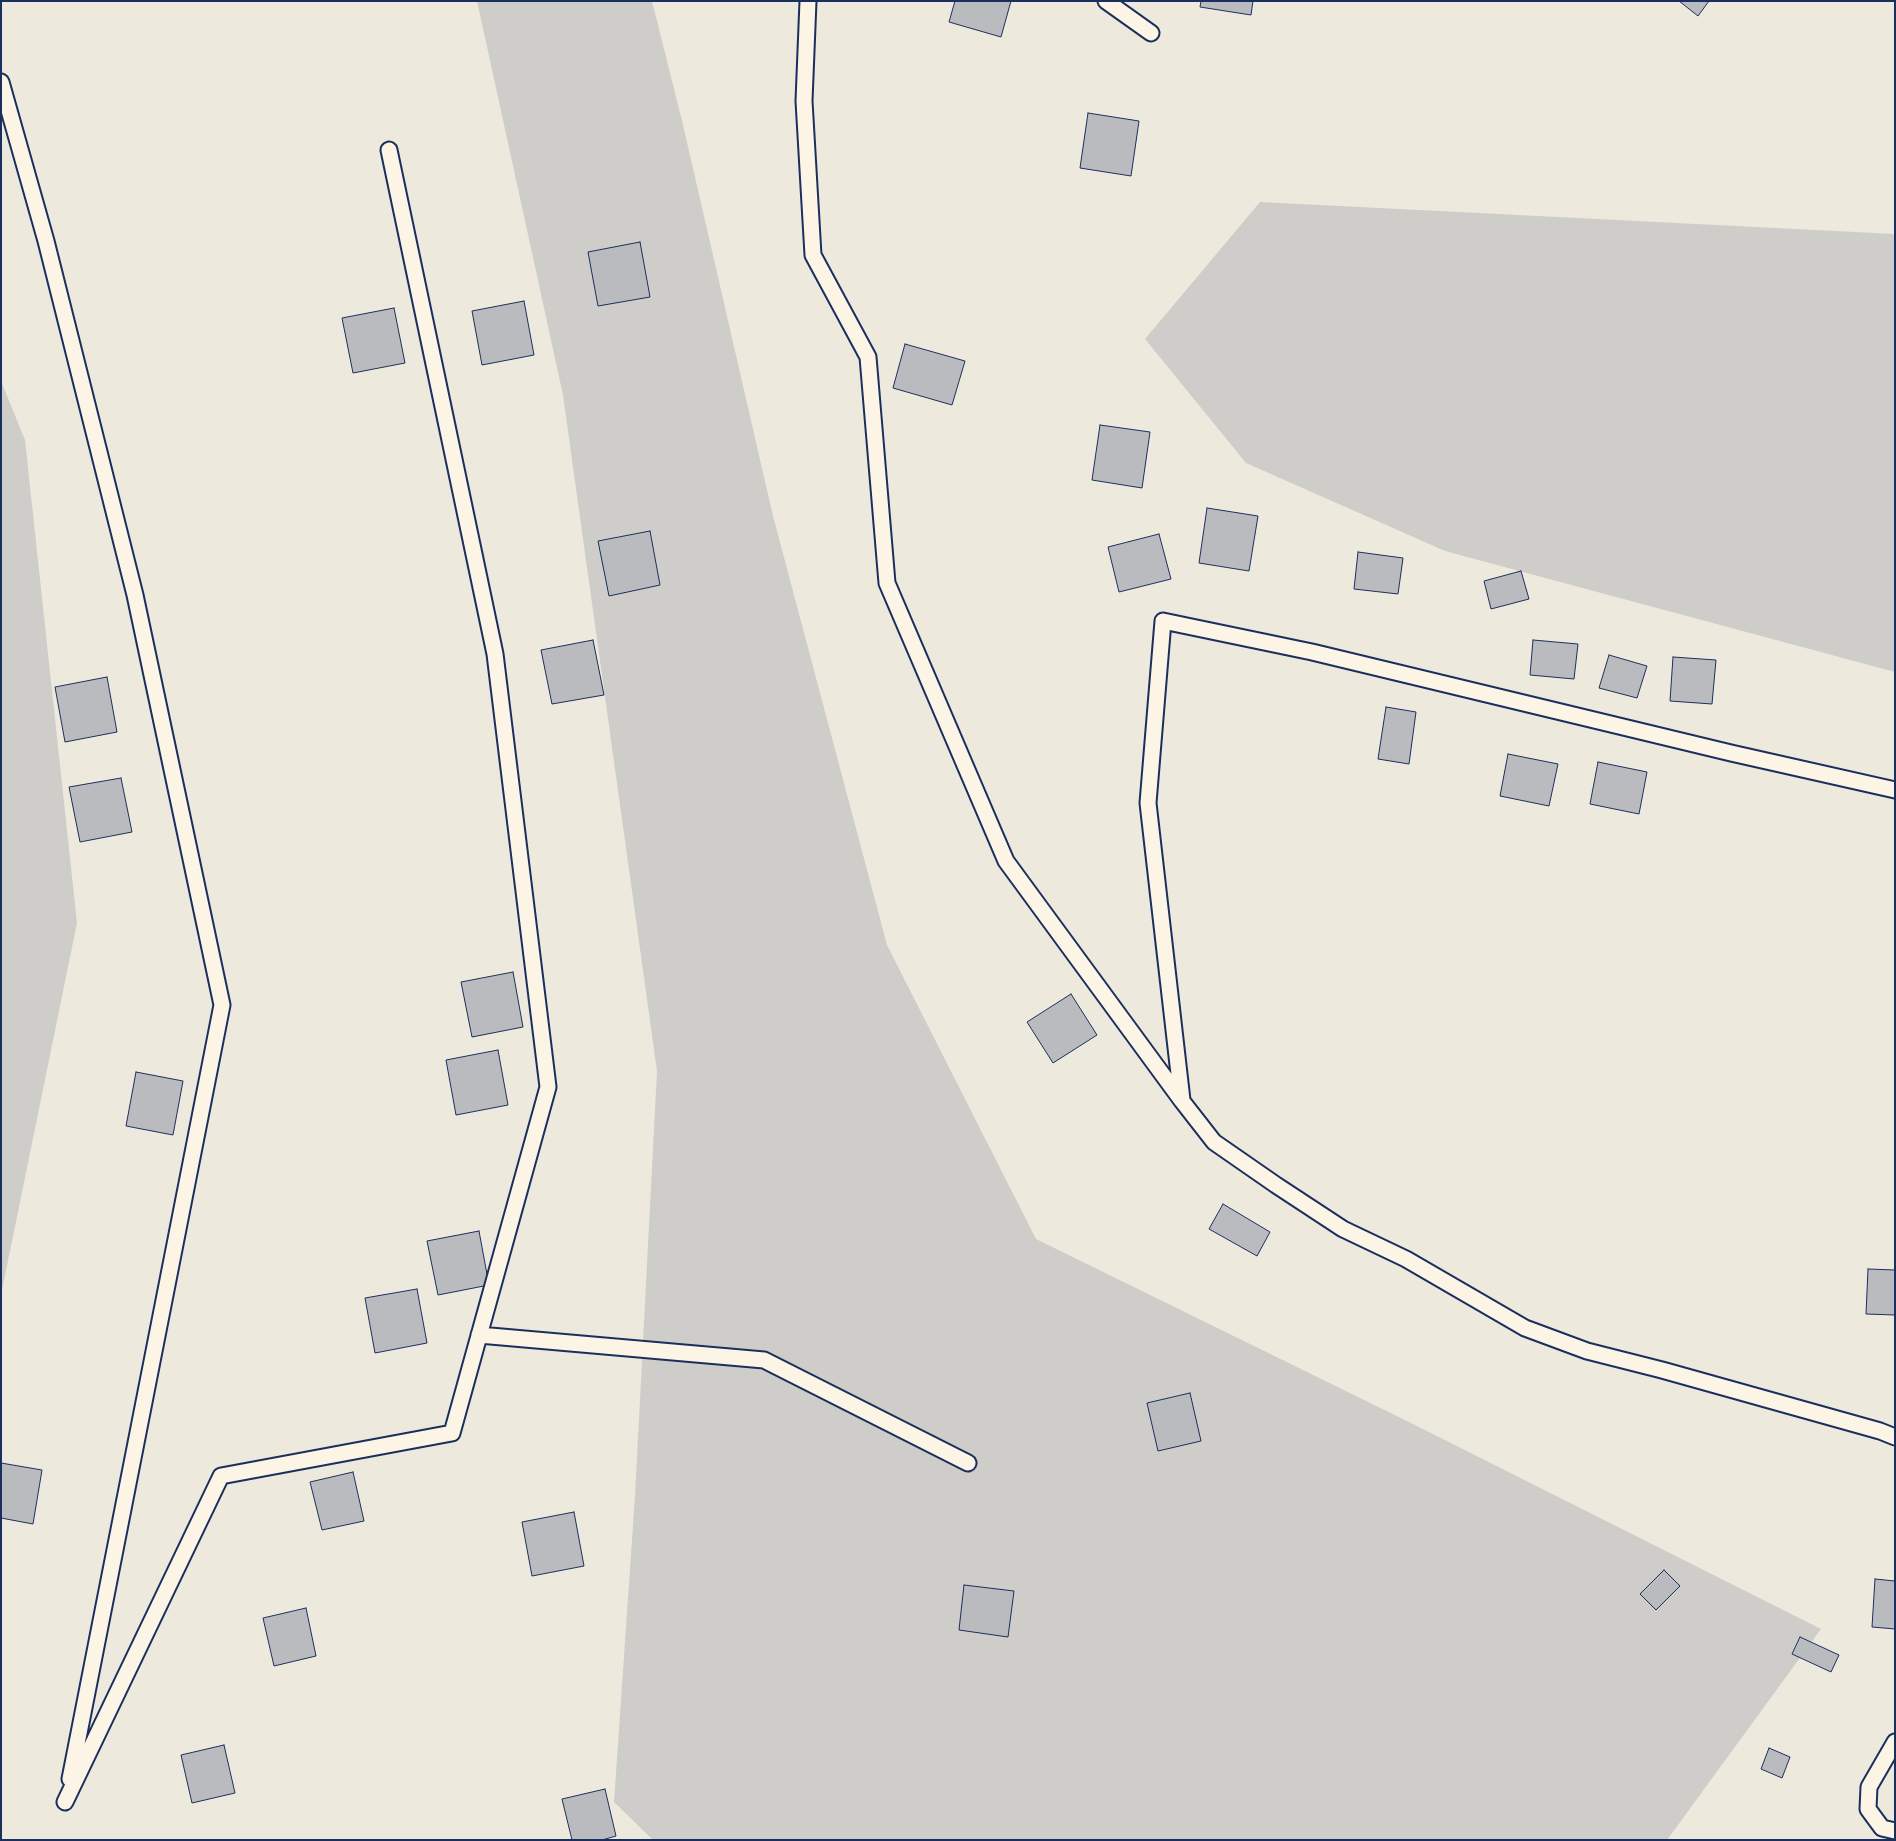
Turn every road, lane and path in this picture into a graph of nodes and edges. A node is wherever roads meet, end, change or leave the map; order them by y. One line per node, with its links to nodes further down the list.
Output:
1 (808, 1): 7 (lane)
2 (1106, 1): 3 (lane)
3 (1151, 33)
4 (1, 82): 8 (lane)
5 (389, 150): 8 (lane)
6 (1895, 790): 7 (lane)
7 (1182, 1102): 9 (lane)
8 (479, 1335): 10 (lane)
9 (1895, 1437)
10 (968, 1463)
11 (1895, 1742): 12 (lane)
12 (1895, 1831)

